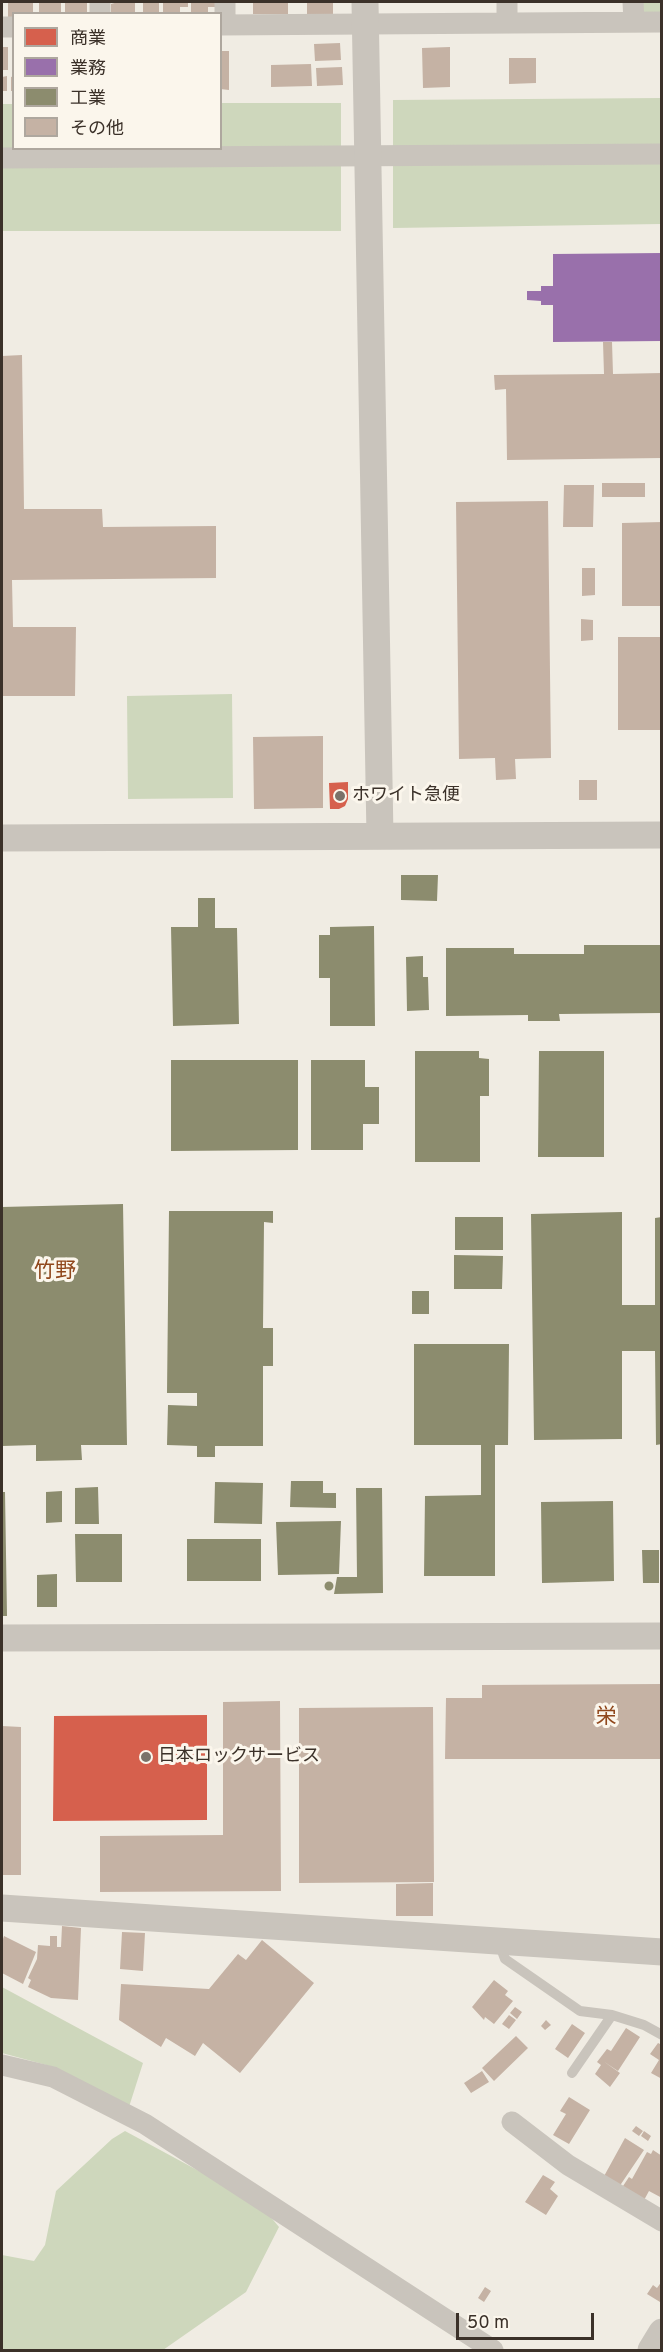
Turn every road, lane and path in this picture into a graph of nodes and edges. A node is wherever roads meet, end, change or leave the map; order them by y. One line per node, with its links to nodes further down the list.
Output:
1 (225, 2): 7 (street)
2 (507, 2): 6 (street)
3 (634, 12): 5 (street); 6 (street)
4 (365, 13): 6 (street); 7 (street); 8 (street)
5 (662, 22)
6 (507, 23)
7 (223, 25)
8 (367, 154): 9 (street); 10 (street); 12 (street)
9 (662, 154)
10 (2, 158)
11 (662, 835): 12 (street)
12 (381, 836): 13 (street)
13 (2, 838)
14 (662, 1636): 15 (street)
15 (2, 1638)
16 (2, 1908): 17 (street)
17 (499, 1943): 18 (street); 19 (lane)
18 (662, 1952)
19 (612, 2015): 20 (lane); 22 (lane)
20 (662, 2036)
21 (2, 2065): 26 (street)
22 (572, 2073)
23 (512, 2122): 24 (street)
24 (662, 2222)
25 (662, 2332): 27 (street)
26 (493, 2350)
27 (651, 2350)

